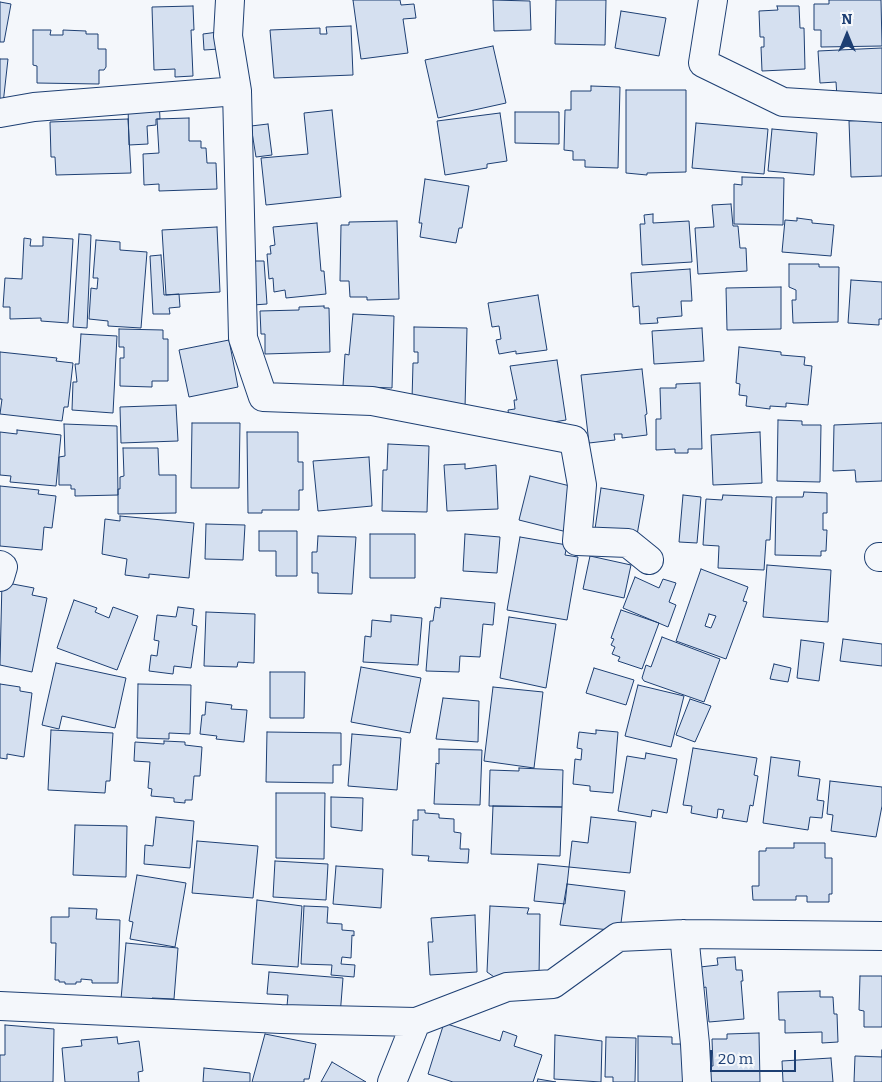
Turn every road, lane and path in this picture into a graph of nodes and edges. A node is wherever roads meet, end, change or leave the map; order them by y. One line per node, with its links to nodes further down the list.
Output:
1 (230, 0): 3 (street)
2 (713, 0): 4 (street)
3 (237, 91): 5 (street); 6 (street)
4 (882, 108)
5 (0, 113)
6 (649, 560)
7 (0, 565): 8 (street)
8 (0, 577)
9 (684, 934): 10 (street); 12 (street); 14 (street)
10 (882, 936)
11 (0, 1006): 12 (street)
12 (416, 1022): 13 (street)
13 (392, 1082)
14 (697, 1082)

